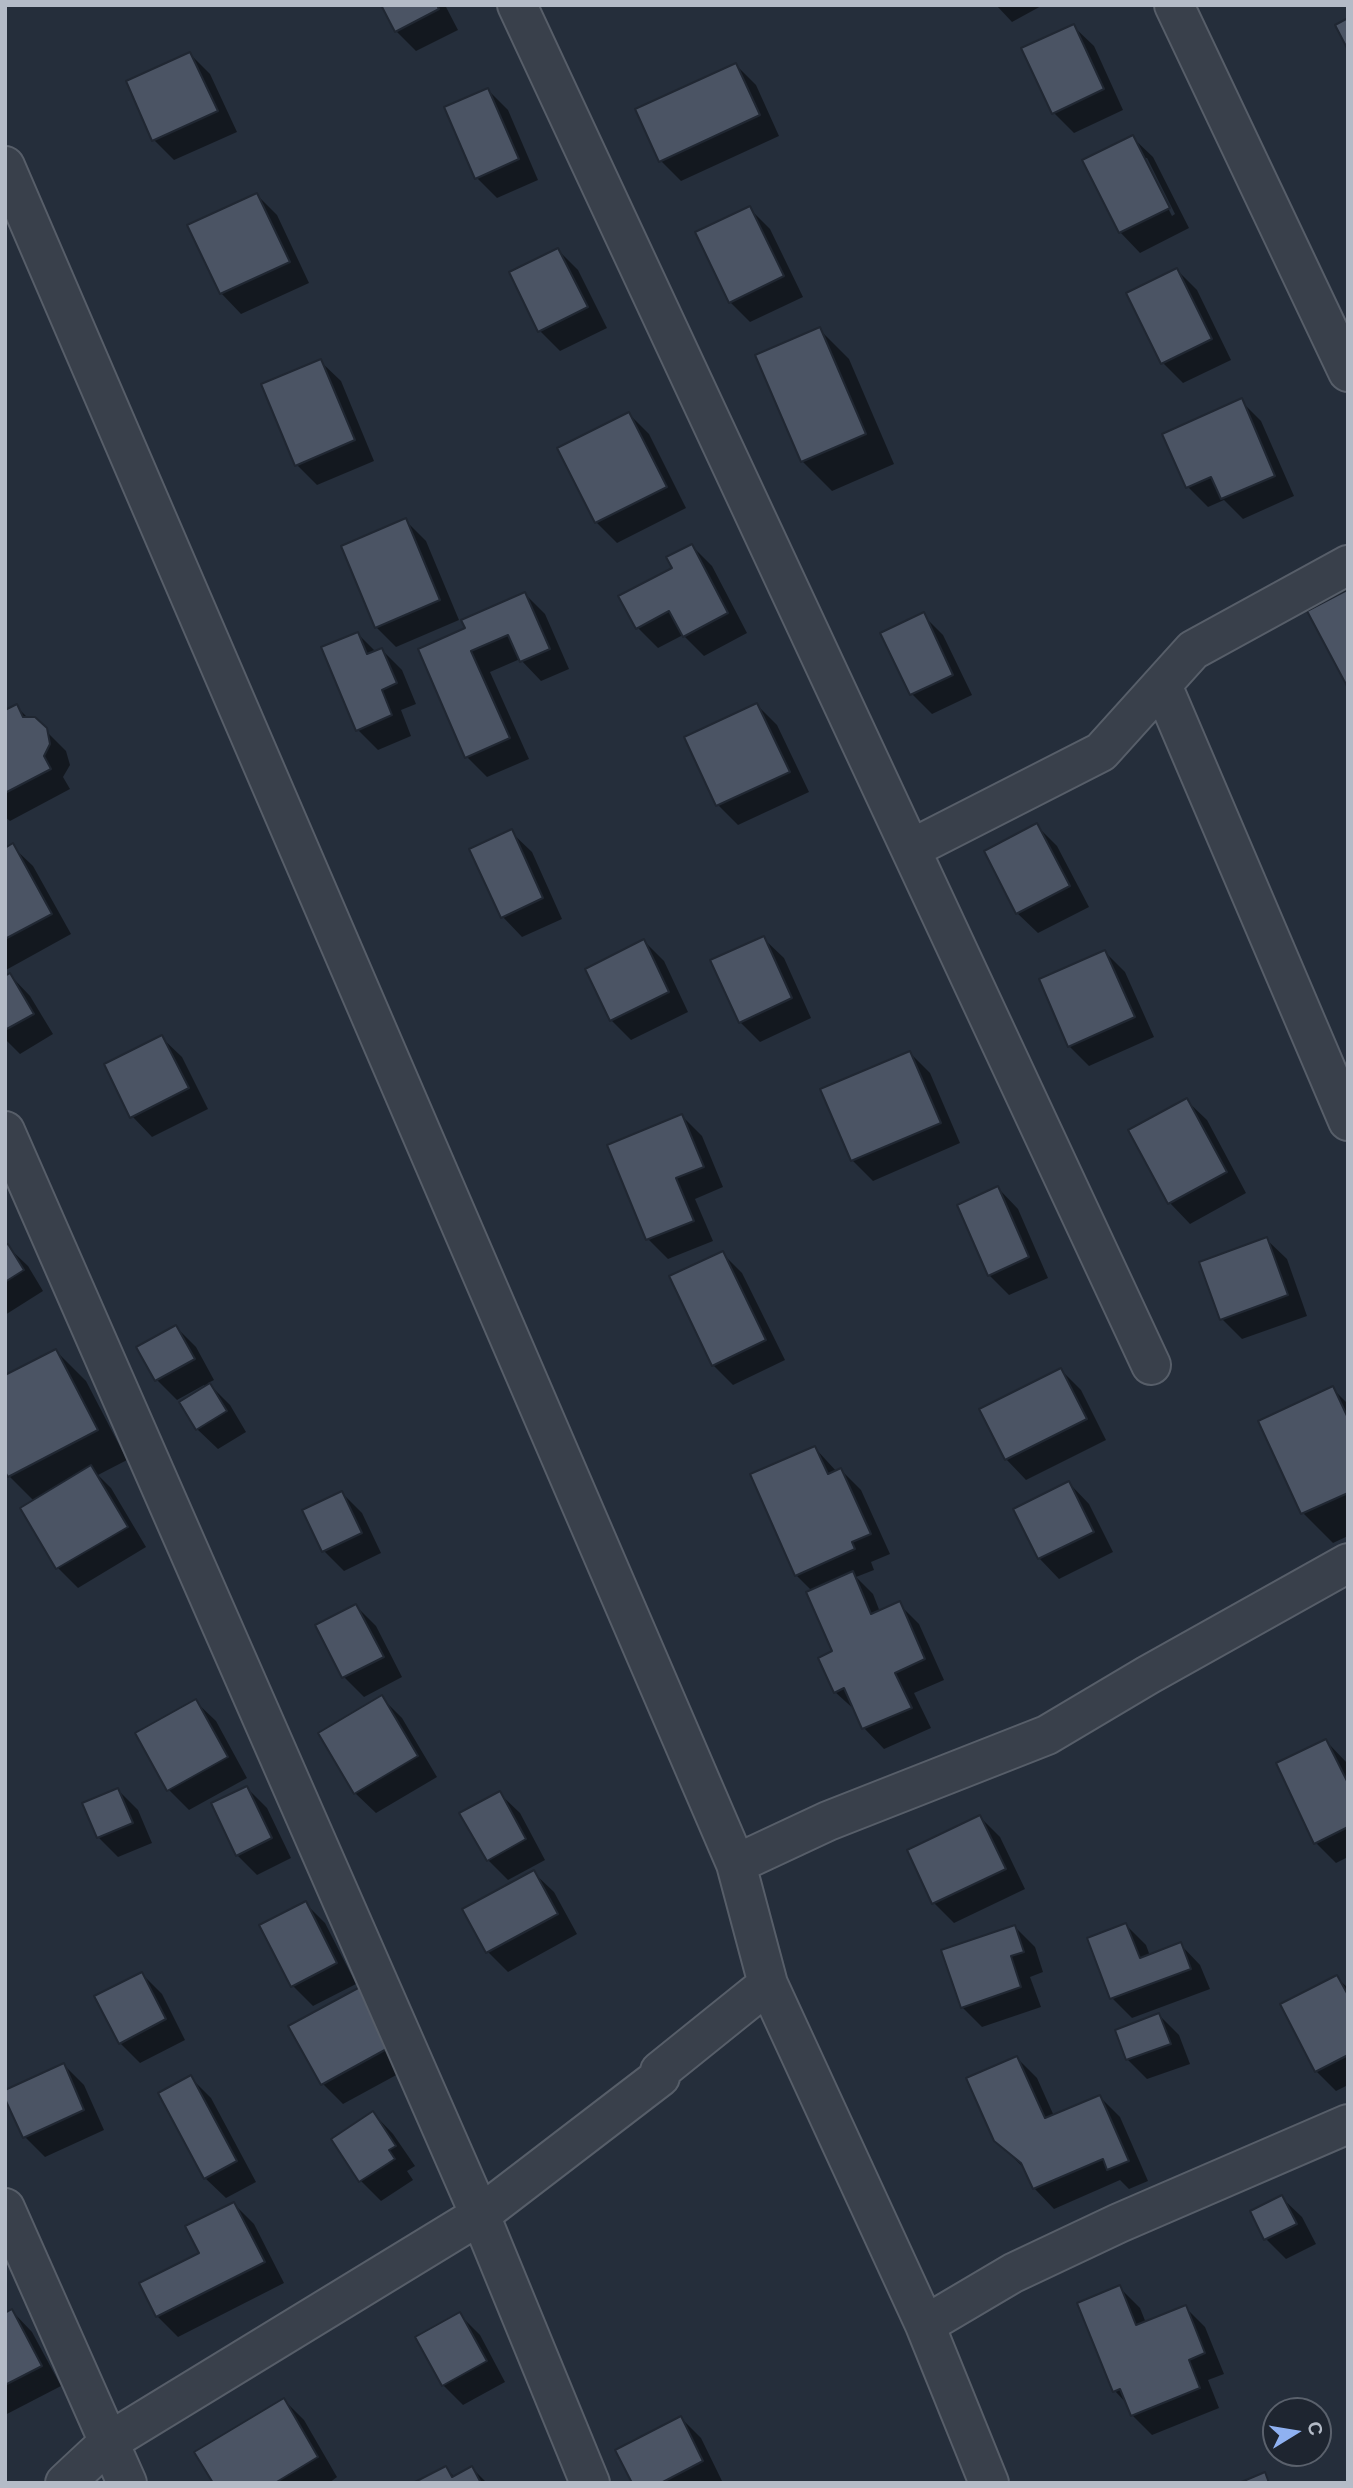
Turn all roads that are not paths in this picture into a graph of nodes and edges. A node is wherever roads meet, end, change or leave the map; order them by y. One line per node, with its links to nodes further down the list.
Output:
1 (517, 5): 7 (street)
2 (1174, 5): 4 (street)
3 (5, 166): 12 (street)
4 (1348, 372)
5 (1348, 565): 6 (street)
6 (1162, 685): 7 (street); 8 (street)
7 (911, 849): 10 (street)
8 (1348, 1121)
9 (5, 1131): 16 (street)
10 (1151, 1365)
11 (1348, 1563): 12 (street)
12 (736, 1864): 13 (street)
13 (768, 1984): 16 (street); 17 (street)
14 (1348, 2124): 17 (street)
15 (5, 2208): 18 (street)
16 (481, 2215): 18 (street); 21 (street)
17 (925, 2325): 22 (street)
18 (110, 2441): 19 (street); 20 (street)
19 (65, 2483)
20 (127, 2483)
21 (590, 2483)
22 (989, 2483)

